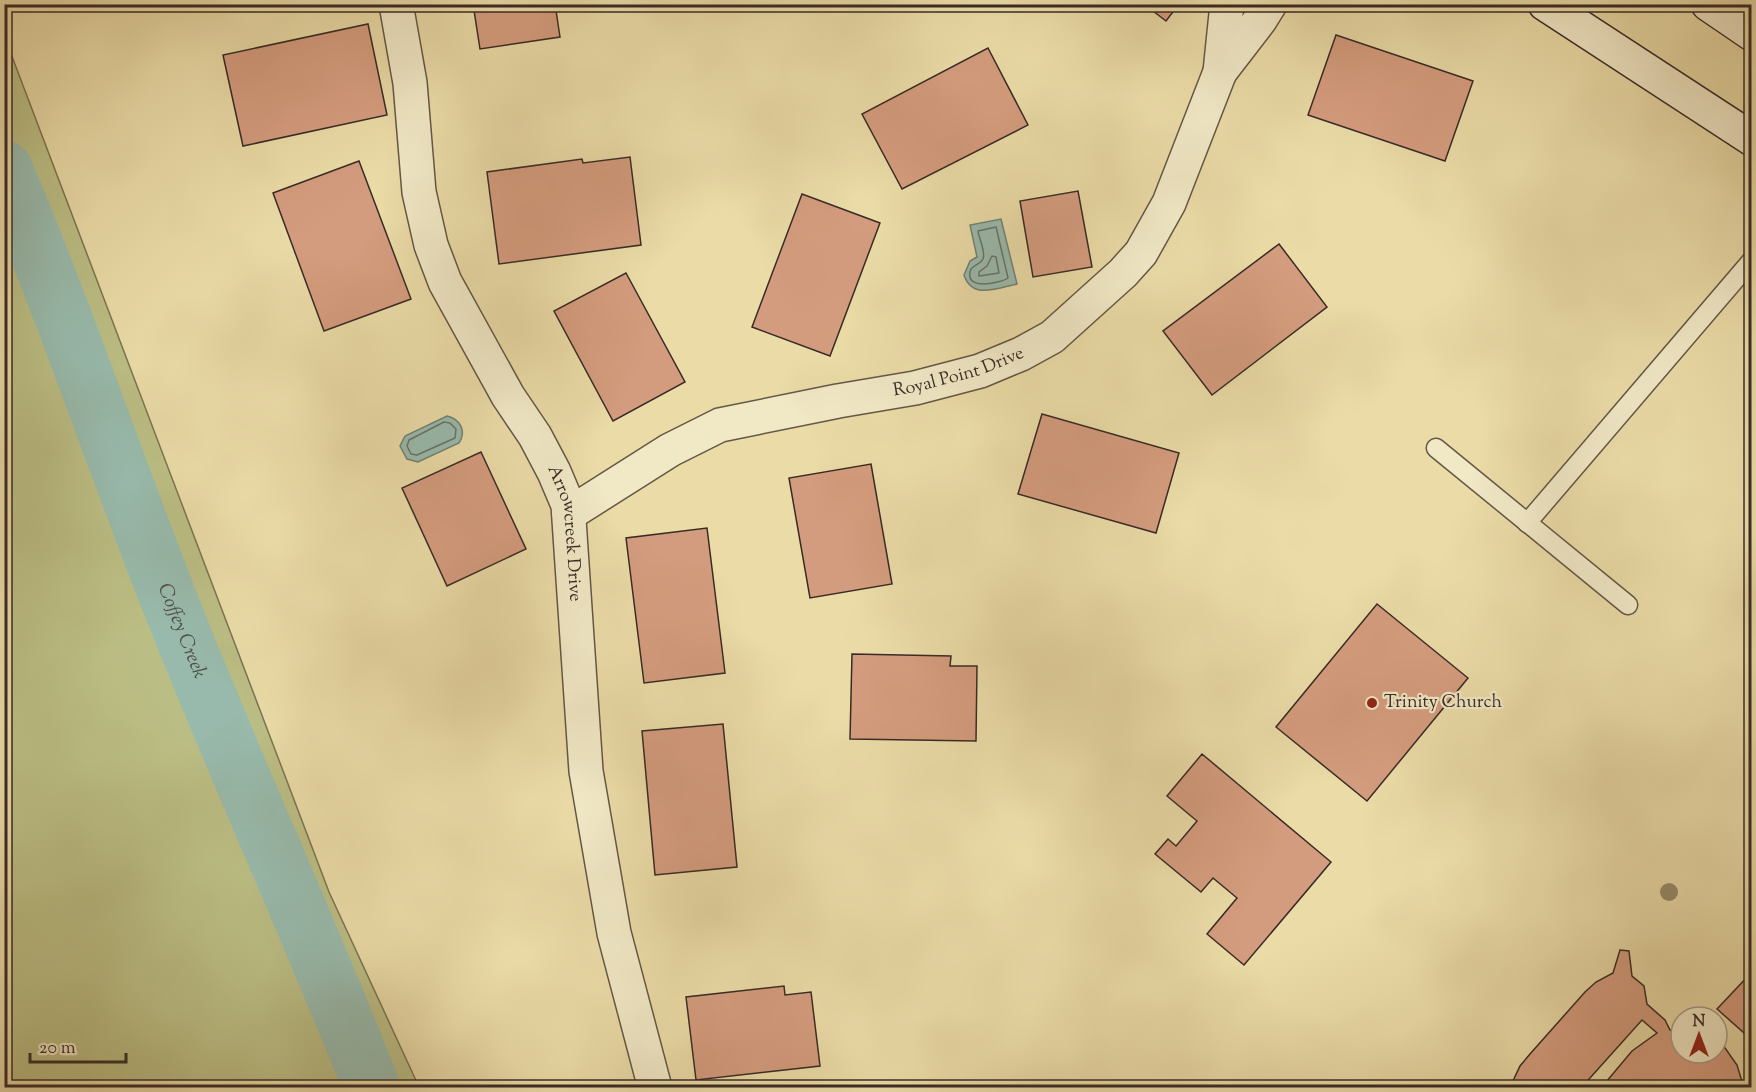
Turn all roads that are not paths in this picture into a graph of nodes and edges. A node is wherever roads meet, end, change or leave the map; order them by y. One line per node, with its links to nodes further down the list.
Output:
1 (396, 4): 11 (street, Arrowcreek Drive)
2 (1227, 4): 7 (street, Royal Point Drive)
3 (1270, 4): 7 (street, Royal Point Drive)
4 (1545, 4): 8 (street)
5 (1708, 4): 6 (street)
6 (1752, 34)
7 (1220, 72): 11 (street, Royal Point Drive)
8 (1752, 139)
9 (1752, 260): 12 (lane)
10 (1436, 448): 12 (lane)
11 (569, 514): 14 (street, Arrowcreek Drive)
12 (1527, 523): 13 (lane)
13 (1628, 605)
14 (655, 1088)

